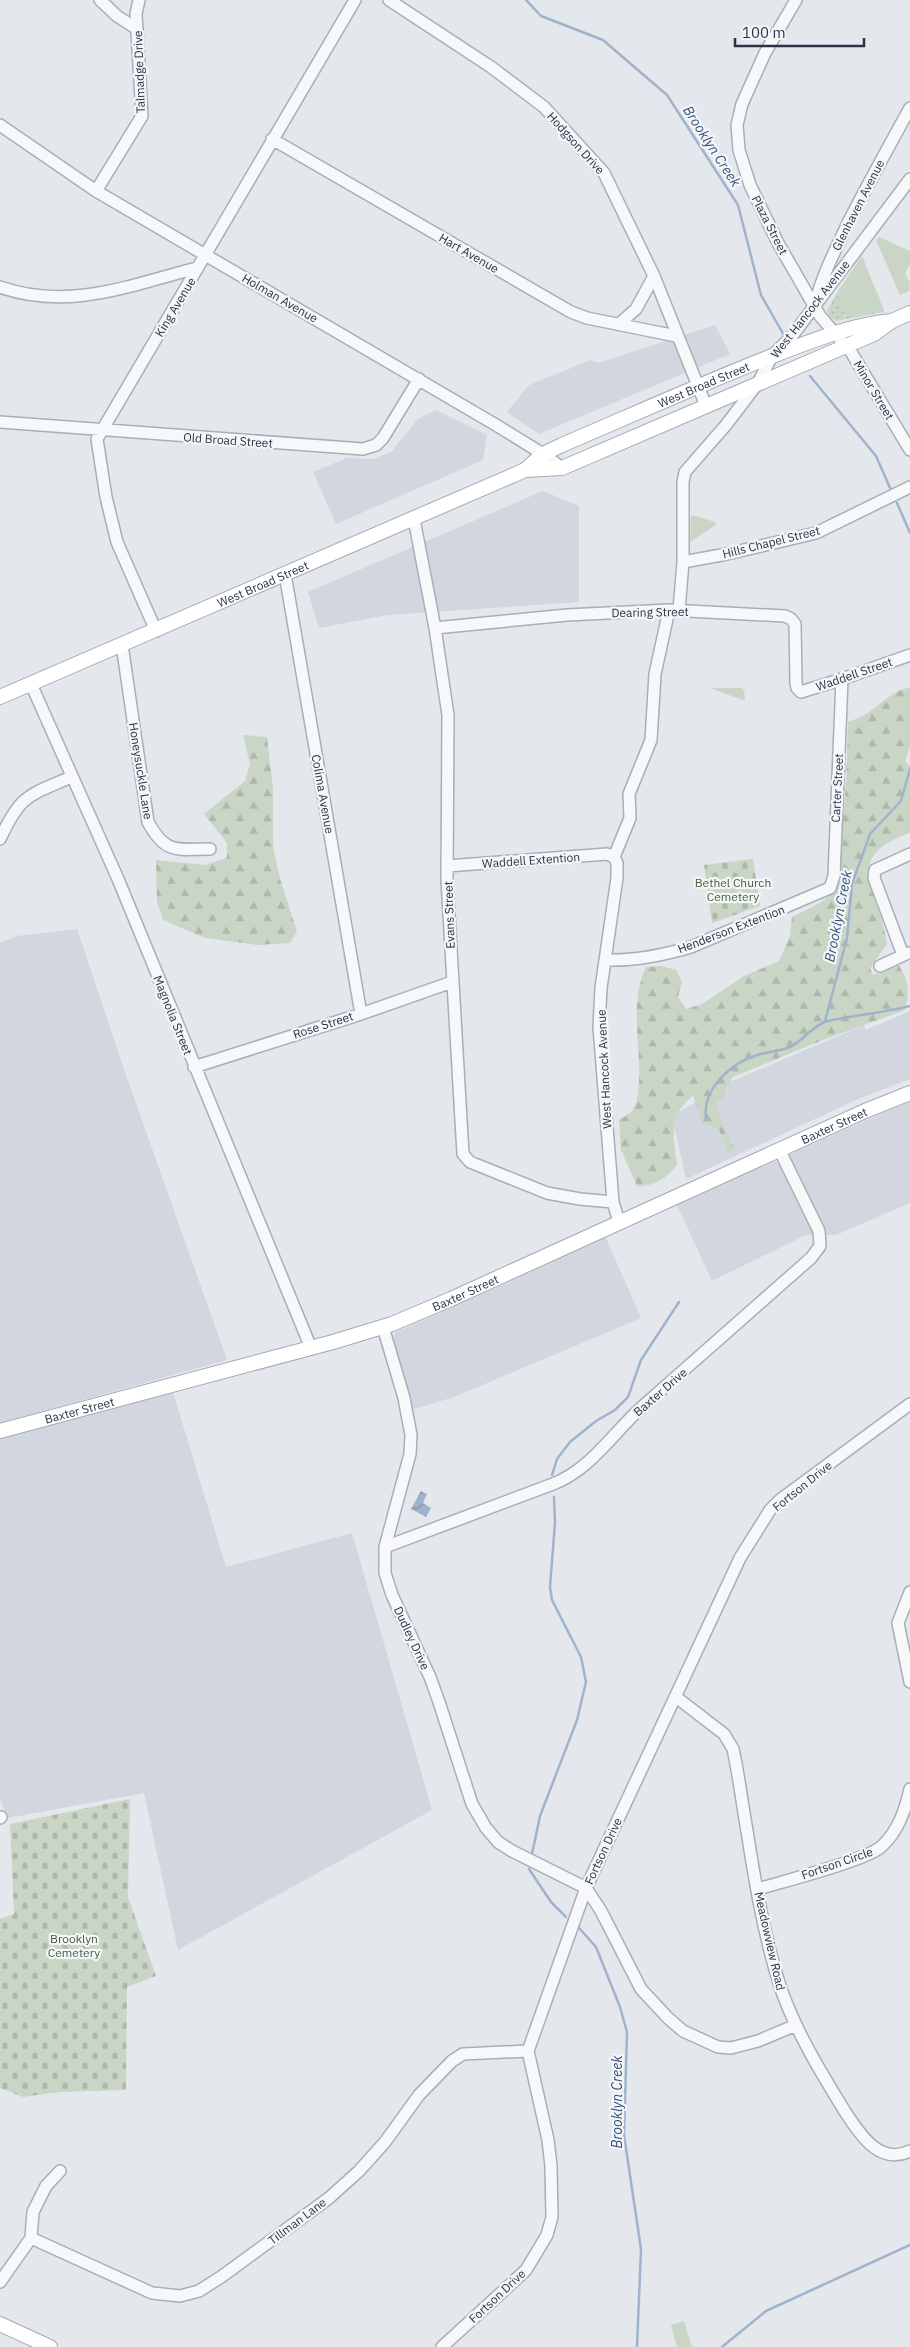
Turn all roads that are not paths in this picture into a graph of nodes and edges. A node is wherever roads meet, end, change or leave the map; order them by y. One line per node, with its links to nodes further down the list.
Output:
1 (100, 0): 6 (street)
2 (139, 0): 6 (street, Talmadge Drive)
3 (355, 0): 9 (street, King Avenue)
4 (389, 0): 16 (street, Hodgson Drive)
5 (796, 0): 18 (street, Plaza Street)
6 (137, 29): 11 (street, Talmadge Drive)
7 (910, 108): 12 (street, Glenhaven Avenue)
8 (0, 125): 11 (street, Holman Avenue)
9 (272, 139): 14 (street, King Avenue); 21 (street, Hart Avenue)
10 (910, 179): 13 (street, West Hancock Avenue)
11 (96, 191): 14 (street, Holman Avenue)
12 (848, 224): 13 (street); 18 (street, Glenhaven Avenue)
13 (867, 235): 18 (street, West Hancock Avenue)
14 (205, 255): 15 (street, King Avenue); 26 (street, Holman Avenue)
15 (197, 268): 17 (street); 31 (street, King Avenue)
16 (654, 276): 21 (street); 23 (street, Hodgson Drive)
17 (0, 287)
18 (814, 306): 22 (street, Plaza Street); 25 (street, West Hancock Avenue)
19 (910, 313): 20 (main road, West Broad Street)
20 (892, 321): 22 (main road, West Broad Street); 24 (main road, West Broad Street)
21 (619, 324): 23 (street, Hart Avenue)
22 (833, 333): 24 (street, Minor Street); 25 (main road, West Broad Street)
23 (676, 336): 28 (street, Hodgson Drive)
24 (846, 346): 27 (main road, West Broad Street); 32 (street, Minor Street)
25 (772, 356): 27 (street, West Hancock Avenue); 28 (main road, West Broad Street)
26 (419, 379): 31 (street, Old Broad Street); 33 (street, Holman Avenue)
27 (758, 383): 29 (main road, West Broad Street); 38 (street, West Hancock Avenue)
28 (698, 386): 29 (street, Hodgson Drive); 33 (main road, West Broad Street)
29 (706, 406): 34 (main road, West Broad Street)
30 (0, 422): 31 (street, Old Broad Street)
31 (101, 430): 42 (street, King Avenue)
32 (910, 450)
33 (543, 454): 34 (street, Holman Avenue); 35 (main road, West Broad Street)
34 (562, 468): 35 (main road, West Broad Street)
35 (525, 470): 37 (main road, West Broad Street)
36 (910, 487): 38 (street, Hills Chapel Street)
37 (414, 518): 39 (main road, West Broad Street); 41 (street, Evans Street)
38 (683, 562): 40 (street, West Hancock Avenue)
39 (285, 574): 42 (main road, West Broad Street); 60 (street, Colima Avenue)
40 (674, 610): 41 (street, Dearing Street); 47 (street, Dearing Street); 53 (street, West Hancock Avenue)
41 (436, 628): 54 (street, Evans Street)
42 (156, 631): 43 (main road, West Broad Street)
43 (122, 645): 46 (main road, West Broad Street); 51 (street, Honeysuckle Lane)
44 (910, 655): 45 (street, Waddell Street)
45 (842, 679): 47 (street, Waddell Street); 55 (street, Carter Street)
46 (31, 684): 48 (main road, West Broad Street); 49 (street, Magnolia Street)
47 (798, 690)
48 (0, 697)
49 (71, 776): 50 (street); 61 (street, Magnolia Street)
50 (0, 839)
51 (210, 849)
52 (910, 854): 56 (street)
53 (614, 857): 54 (street, Waddell Extention); 57 (street, West Hancock Avenue)
54 (447, 866): 59 (street, Evans Street)
55 (824, 892): 57 (street, Henderson Extention)
56 (907, 954): 58 (street)
57 (606, 960): 64 (street, West Hancock Avenue)
58 (880, 966)
59 (452, 982): 60 (street, Rose Street); 64 (street, Evans Street)
60 (360, 1014): 61 (street, Rose Street)
61 (194, 1067): 67 (street, Magnolia Street)
62 (910, 1093): 63 (main road, Baxter Street)
63 (780, 1149): 65 (main road, Baxter Street); 70 (street, Baxter Drive)
64 (613, 1202): 65 (street, West Hancock Avenue)
65 (619, 1222): 66 (main road, Baxter Street)
66 (383, 1327): 67 (main road, Baxter Street); 70 (street, Dudley Drive)
67 (311, 1348): 69 (main road, Baxter Street)
68 (910, 1404): 73 (street, Fortson Drive)
69 (0, 1431)
70 (385, 1547): 75 (street, Dudley Drive)
71 (910, 1592): 72 (street)
72 (910, 1682)
73 (676, 1697): 75 (street, Fortson Drive); 76 (street, Meadowview Road)
74 (910, 1789): 76 (street, Fortson Circle)
75 (586, 1888): 77 (street); 78 (street, Fortson Drive)
76 (758, 1889): 77 (street, Meadowview Road)
77 (796, 2025): 79 (street, Meadowview Road)
78 (528, 2051): 81 (street, Tillman Lane); 85 (street, Fortson Drive)
79 (910, 2151)
80 (60, 2171): 81 (street)
81 (31, 2238): 82 (street)
82 (0, 2282)
83 (0, 2324): 84 (main road)
84 (50, 2347)
85 (442, 2347)

